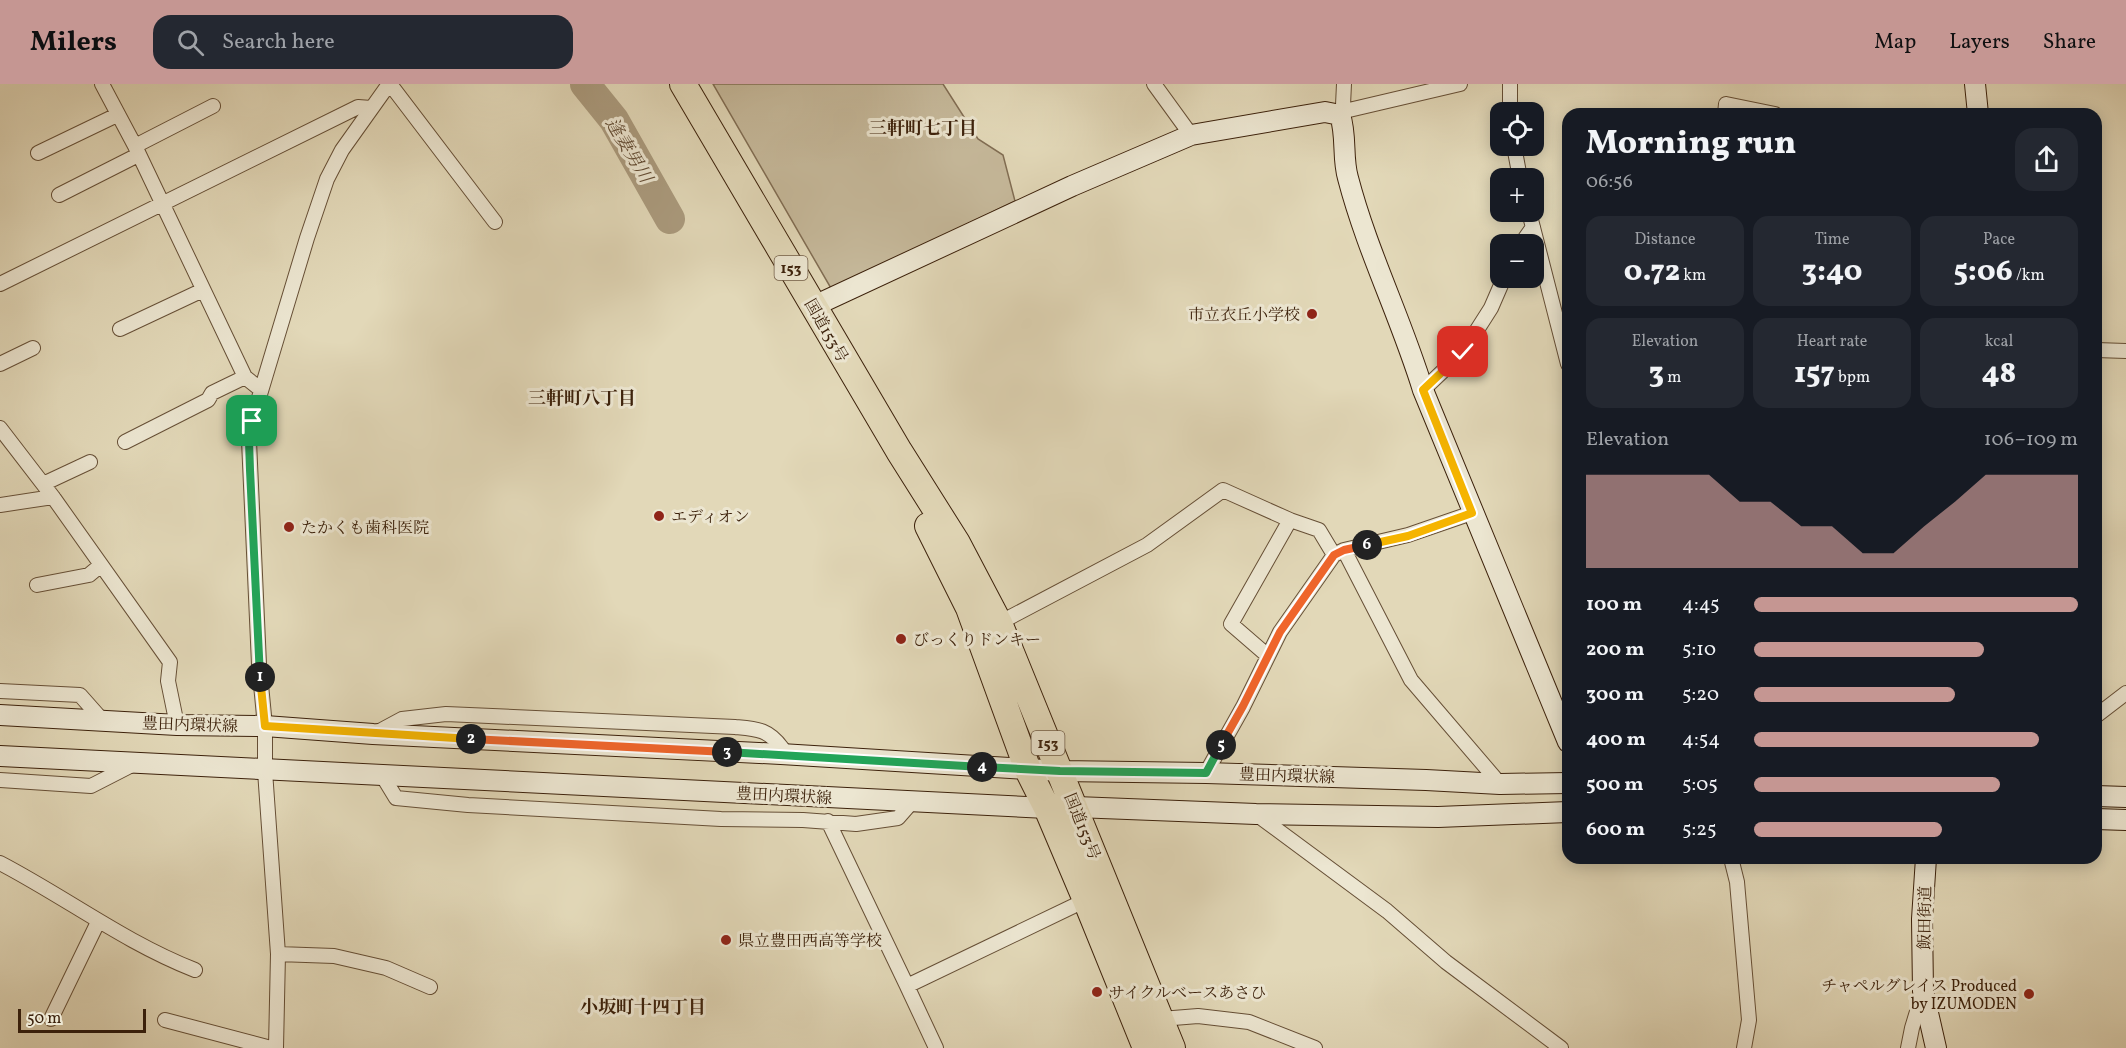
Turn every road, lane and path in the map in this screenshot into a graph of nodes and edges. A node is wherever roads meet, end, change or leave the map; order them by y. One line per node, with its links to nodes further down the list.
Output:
1 (102, 84): 15 (street)
2 (389, 84): 11 (street); 22 (street)
3 (683, 84): 29 (highway, 国道153号 / 153)
4 (1154, 84): 17 (street)
5 (1344, 84): 16 (street)
6 (1460, 84): 16 (street)
7 (1510, 84): 9 (street)
8 (1975, 84): 14 (street)
9 (1510, 102)
10 (213, 106): 18 (street)
11 (371, 108): 21 (street); 37 (street)
12 (1726, 108): 13 (street)
13 (1746, 108)
14 (1977, 108)
15 (117, 115): 18 (street); 19 (street)
16 (1340, 116): 17 (street); 38 (street)
17 (1191, 135): 29 (street)
18 (136, 151): 20 (street); 21 (street)
19 (38, 153)
20 (59, 195)
21 (162, 203): 26 (street); 28 (street)
22 (495, 222)
23 (1532, 222): 24 (street)
24 (1533, 227): 25 (street); 31 (street)
25 (1528, 234)
26 (0, 284)
27 (1500, 288): 38 (street)
28 (203, 290): 30 (street); 36 (street)
29 (814, 306): 41 (highway, 国道153号 / 153)
30 (120, 330)
31 (1562, 341)
32 (33, 348): 35 (street)
33 (2102, 350): 34 (street)
34 (2126, 351)
35 (0, 364)
36 (245, 377): 37 (street); 40 (street)
37 (260, 389): 59 (street)
38 (1423, 390): 46 (street)
39 (0, 428): 43 (street)
40 (125, 442)
41 (899, 451): 51 (highway, 国道153号 / 153); 65 (highway, 国道153号 / 153)
42 (90, 462): 43 (street)
43 (43, 484): 44 (street)
44 (52, 497): 45 (street); 49 (street)
45 (0, 505)
46 (1472, 513): 48 (street); 60 (street)
47 (1290, 520): 48 (street); 51 (street); 52 (street)
48 (1339, 553): 52 (street); 72 (street)
49 (101, 565): 50 (street); 58 (street)
50 (37, 585)
51 (999, 622): 67 (highway, 国道153号 / 153)
52 (1268, 656): 68 (street)
53 (0, 691): 57 (street)
54 (2126, 693): 55 (street)
55 (2102, 711)
56 (0, 715): 57 (street, 豊田内環状線)
57 (103, 721): 58 (street, 豊田内環状線)
58 (177, 725): 59 (street, 豊田内環状線)
59 (265, 726): 61 (street, 豊田内環状線); 66 (street)
60 (1562, 727)
61 (373, 734): 62 (street, 豊田内環状線); 62 (street)
62 (781, 754): 65 (street, 豊田内環状線)
63 (0, 756): 64 (street, 豊田内環状線)
64 (134, 764): 66 (street, 豊田内環状線); 70 (street)
65 (1028, 770): 67 (street, 豊田内環状線); 77 (highway, 国道153号 / 153)
66 (265, 771): 69 (street, 豊田内環状線); 88 (street)
67 (1060, 771): 68 (street, 豊田内環状線); 76 (highway, 国道153号 / 153)
68 (1206, 773): 72 (street, 豊田内環状線)
69 (382, 775): 75 (street, 豊田内環状線); 82 (street)
70 (0, 780)
71 (1562, 783): 72 (street, 豊田内環状線)
72 (1500, 784)
73 (2102, 796): 74 (street)
74 (2126, 797)
75 (912, 802): 77 (street, 豊田内環状線); 82 (street)
76 (1076, 807): 77 (street, 豊田内環状線); 79 (street, 豊田内環状線); 94 (highway, 国道153号 / 153)
77 (1047, 808): 86 (highway, 国道153号 / 153)
78 (1562, 812): 79 (street, 豊田内環状線)
79 (1256, 814): 102 (street)
80 (2102, 819): 81 (street)
81 (2126, 820)
82 (828, 821): 90 (street)
83 (0, 863): 87 (street)
84 (1732, 864): 103 (street)
85 (1926, 864): 92 (street, 飯田街道)
86 (1086, 900): 90 (street); 99 (highway, 国道153号 / 153)
87 (98, 922): 89 (street); 93 (street)
88 (278, 954): 91 (street); 97 (street)
89 (195, 970)
90 (907, 986): 98 (street)
91 (429, 987)
92 (1923, 991): 104 (street); 105 (street, 飯田街道)
93 (51, 1018)
94 (1161, 1019): 100 (highway, 国道153号 / 153); 101 (street)
95 (165, 1020): 96 (street)
96 (271, 1048)
97 (276, 1048)
98 (936, 1048)
99 (1146, 1048)
100 (1172, 1048)
101 (1315, 1048)
102 (1561, 1048)
103 (1744, 1048)
104 (1908, 1048)
105 (1936, 1048)

